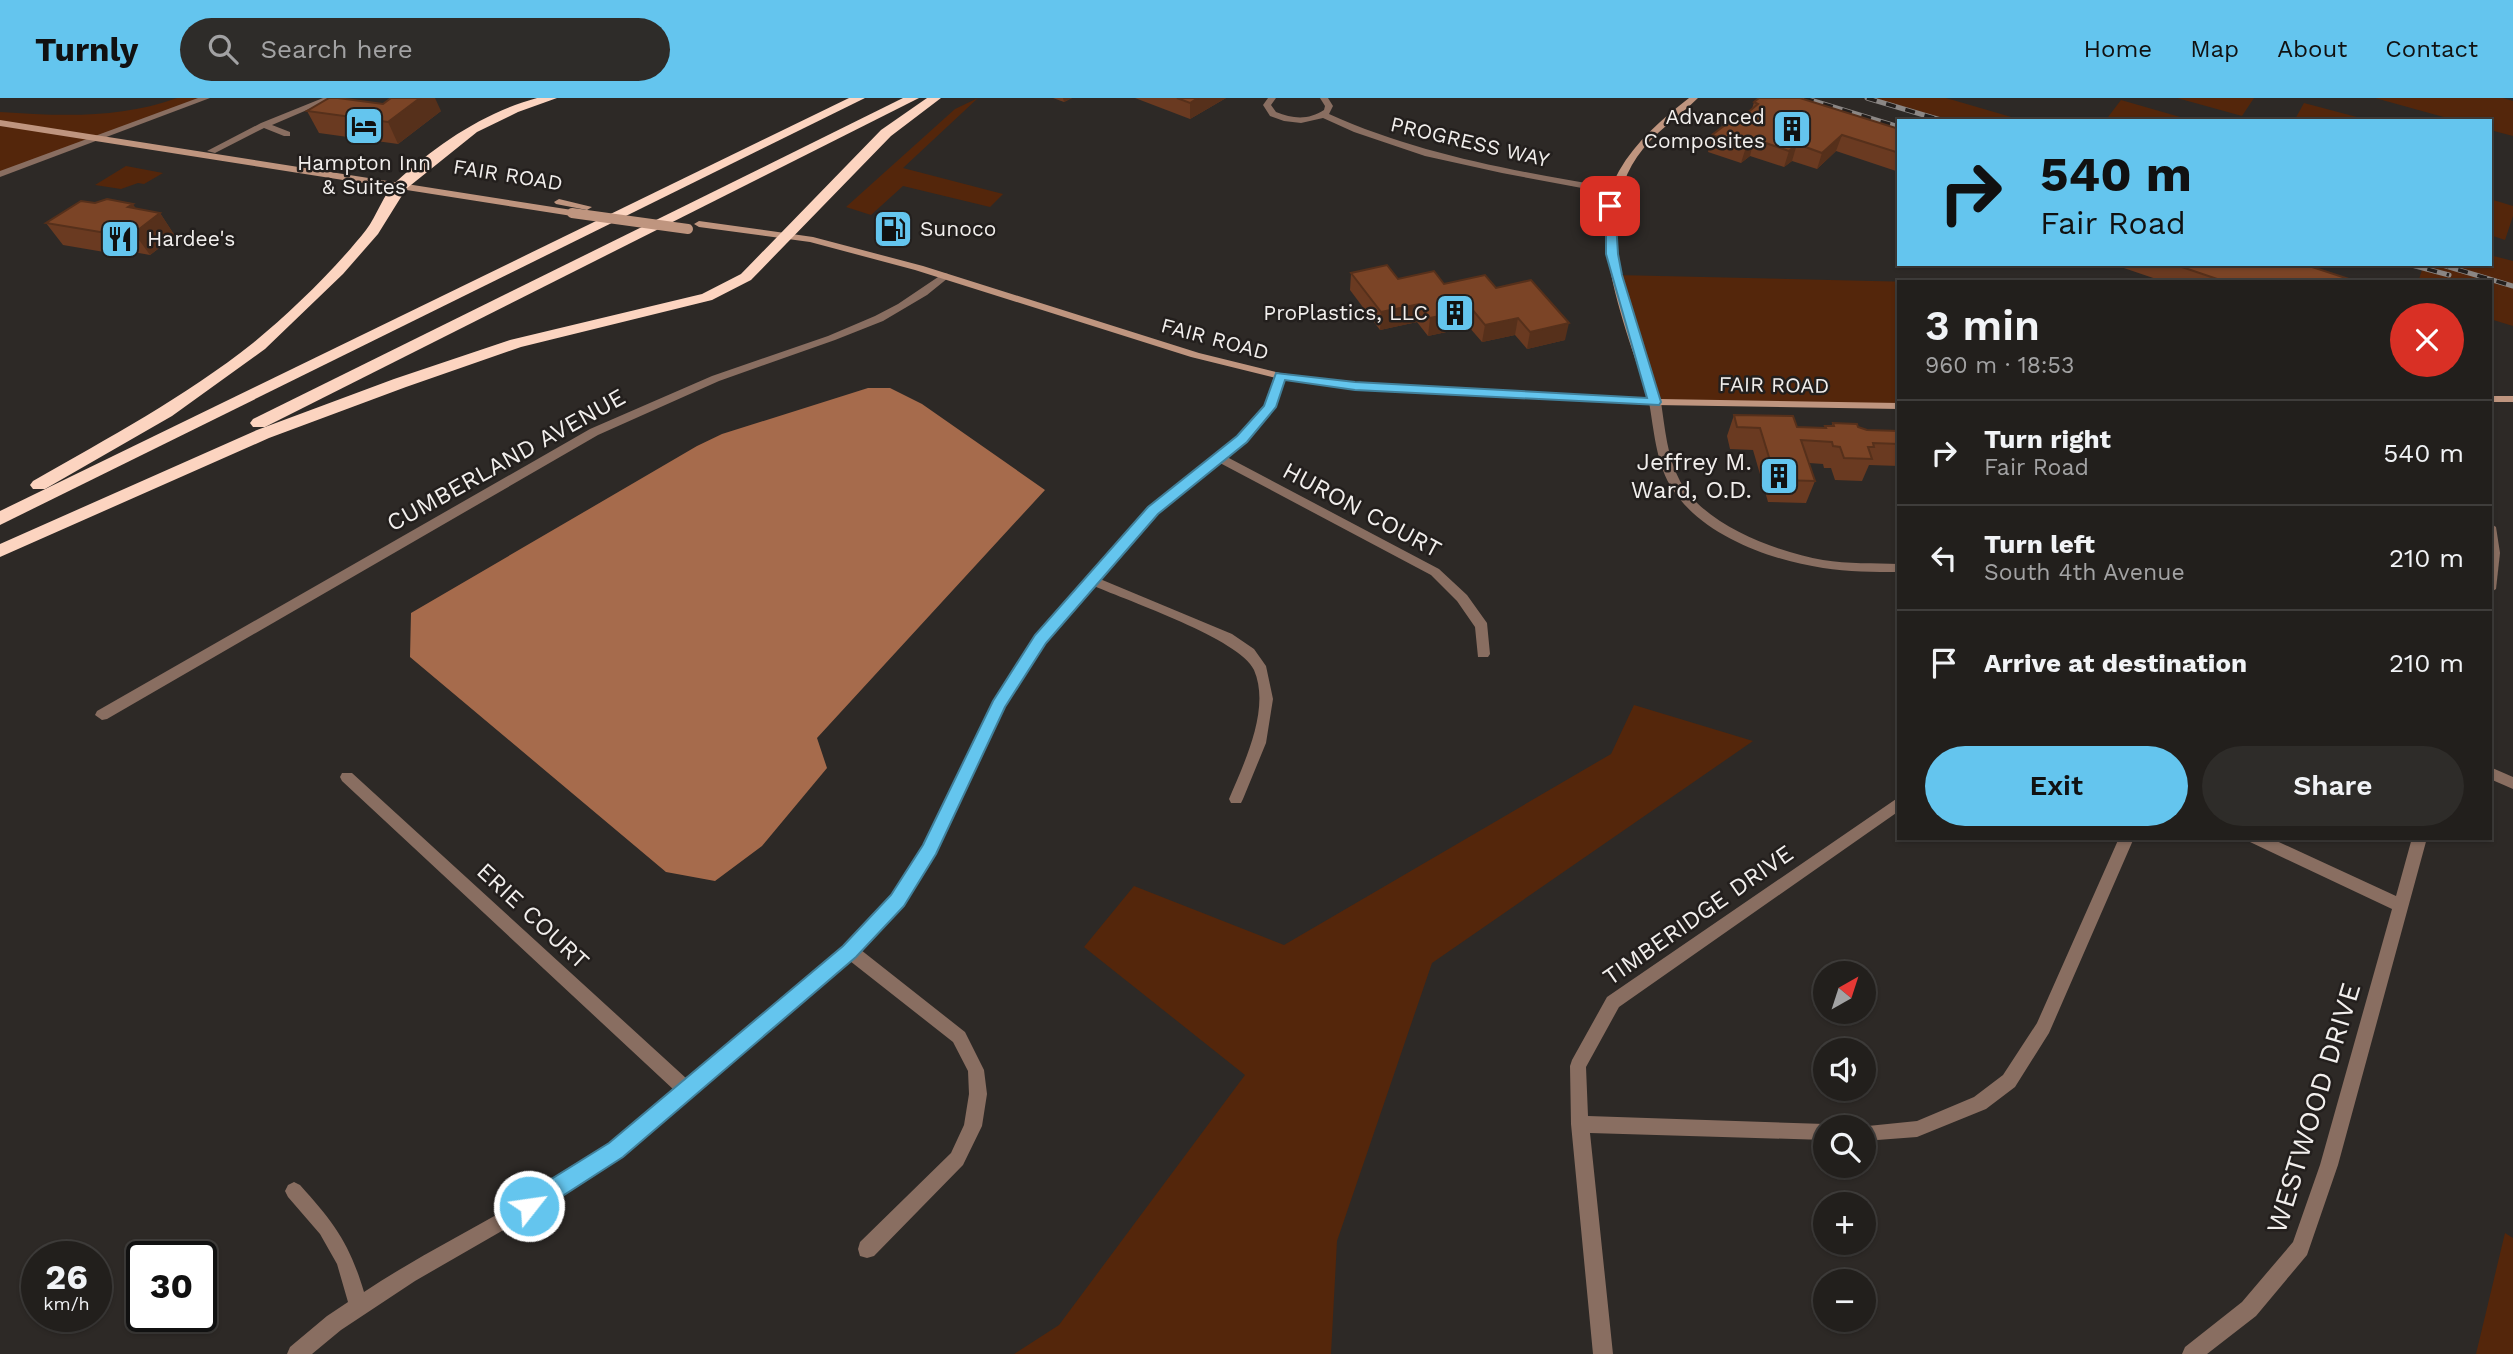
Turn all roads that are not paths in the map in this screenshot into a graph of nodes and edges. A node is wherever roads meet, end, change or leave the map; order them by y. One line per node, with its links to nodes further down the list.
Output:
1 (206, 98): 14 (street)
2 (331, 98): 12 (street)
3 (551, 98): 17 (highway)
4 (859, 98): 28 (highway)
5 (913, 98): 30 (highway)
6 (935, 98): 19 (highway)
7 (1272, 98): 10 (street)
8 (1324, 98): 10 (street)
9 (1694, 98): 18 (main road)
10 (1323, 115): 18 (street, PROGRESS WAY)
11 (0, 123): 14 (main road, FAIR ROAD)
12 (264, 125): 13 (street); 15 (street)
13 (287, 134)
14 (97, 138): 15 (main road, FAIR ROAD); 16 (street); 17 (main road, FAIR ROAD)
15 (212, 151): 17 (main road, FAIR ROAD)
16 (0, 174)
17 (404, 183): 19 (main road, FAIR ROAD); 19 (main road, FAIR ROAD, bridge); 27 (highway)
18 (1614, 191): 24 (main road)
19 (782, 239): 20 (main road, FAIR ROAD); 30 (highway)
20 (944, 276): 21 (main road, FAIR ROAD); 35 (street, CUMBERLAND AVENUE)
21 (1280, 376): 24 (main road, FAIR ROAD); 26 (street)
22 (2513, 398): 23 (main road)
23 (2492, 399)
24 (1655, 402): 25 (main road, FAIR ROAD); 31 (street)
25 (1897, 406)
26 (1219, 458): 33 (street); 34 (street, HURON COURT)
27 (0, 508)
28 (0, 519)
29 (2492, 540): 32 (street)
30 (0, 551)
31 (1897, 568)
32 (2492, 571)
33 (1091, 580): 39 (street); 45 (street)
34 (1483, 654)
35 (102, 715)
36 (2492, 774): 38 (street)
37 (347, 777): 46 (street, ERIE COURT)
38 (2513, 783)
39 (1236, 799)
40 (1897, 804): 47 (street, TIMBERIDGE DRIVE)
41 (2126, 840): 49 (street)
42 (2259, 840): 44 (street)
43 (2419, 840): 44 (street, WESTWOOD DRIVE)
44 (2400, 906): 55 (street, WESTWOOD DRIVE)
45 (850, 951): 46 (street); 51 (street)
46 (687, 1090): 52 (street)
47 (1580, 1124): 48 (street); 54 (street, TIMBERIDGE DRIVE)
48 (1813, 1132)
49 (1876, 1132)
50 (294, 1191): 52 (street)
51 (867, 1249)
52 (359, 1306): 53 (street)
53 (297, 1354)
54 (1603, 1354)
55 (2192, 1354)

